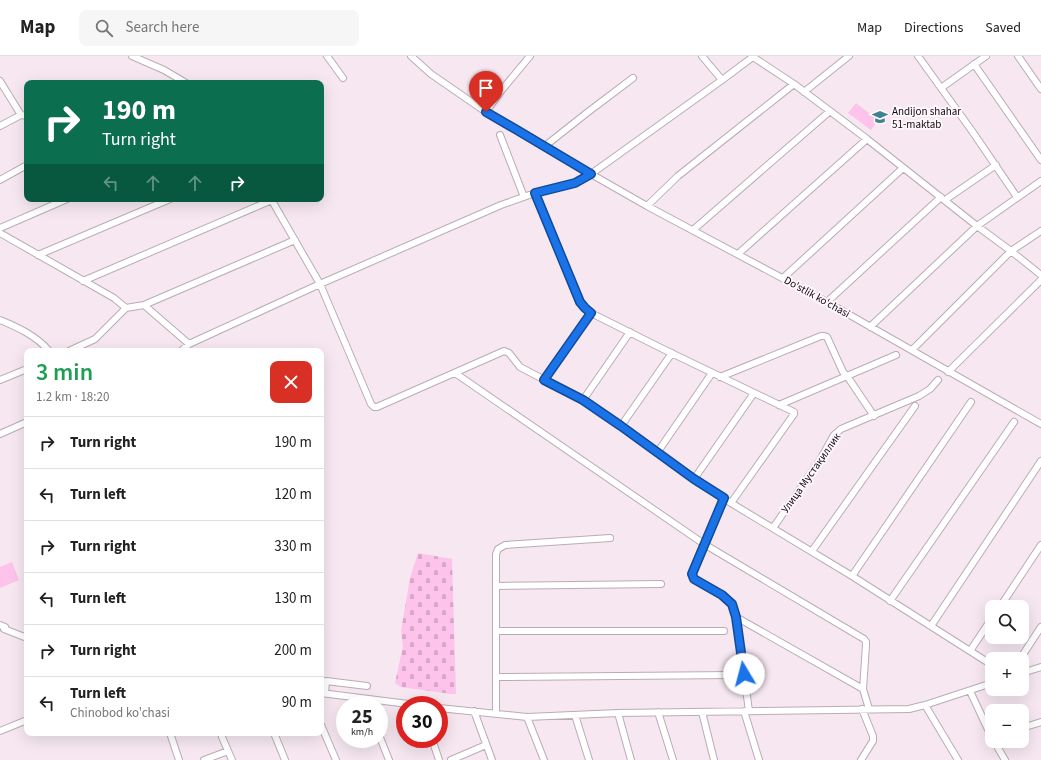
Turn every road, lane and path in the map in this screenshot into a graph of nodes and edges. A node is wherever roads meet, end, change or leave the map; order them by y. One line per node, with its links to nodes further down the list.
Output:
1 (132, 56): 14 (street)
2 (327, 56): 12 (street)
3 (411, 56): 22 (street, Do'stlik ko'chasi)
4 (530, 56): 22 (street)
5 (702, 56): 15 (street)
6 (753, 56): 15 (street); 17 (street)
7 (849, 56): 20 (street)
8 (918, 56): 18 (street)
9 (986, 56): 11 (street)
10 (1018, 56): 19 (street)
11 (974, 64): 18 (street); 28 (street)
12 (343, 78)
13 (633, 78): 27 (street)
14 (181, 80)
15 (722, 80): 32 (street)
16 (0, 81): 23 (street)
17 (794, 84): 20 (street); 43 (street)
18 (941, 88): 29 (street)
19 (1041, 89)
20 (804, 92): 21 (street)
21 (830, 111): 26 (street); 46 (street)
22 (486, 112): 27 (street, Do'stlik ko'chasi)
23 (24, 116): 24 (street)
24 (0, 126)
25 (500, 135): 36 (street)
26 (867, 138): 31 (street); 51 (street)
27 (545, 146): 32 (street, Do'stlik ko'chasi)
28 (1041, 160)
29 (996, 165): 37 (street); 38 (street)
30 (24, 167): 33 (street)
31 (903, 168): 38 (street); 54 (street)
32 (591, 174): 35 (street); 43 (street, Do'stlik ko'chasi)
33 (0, 180)
34 (1041, 181): 37 (street)
35 (535, 193): 36 (street); 61 (street)
36 (524, 197): 57 (street)
37 (1017, 197): 44 (street)
38 (943, 199): 44 (street); 58 (street)
39 (61, 202): 45 (street)
40 (163, 202): 52 (street)
41 (264, 202): 56 (street)
42 (273, 202): 49 (street)
43 (646, 206): 46 (street, Do'stlik ko'chasi)
44 (977, 226): 50 (street); 63 (street)
45 (0, 228)
46 (693, 230): 51 (street, Do'stlik ko'chasi)
47 (1041, 231): 50 (street)
48 (0, 233): 52 (street)
49 (295, 240): 57 (street); 59 (street)
50 (1012, 251): 53 (street); 69 (street)
51 (738, 254): 54 (street, Do'stlik ko'chasi)
52 (38, 255): 56 (street)
53 (1041, 275)
54 (783, 278): 58 (street, Do'stlik ko'chasi)
55 (1041, 280): 73 (street)
56 (83, 281): 60 (street)
57 (320, 284): 65 (street); 75 (street)
58 (827, 302): 63 (street, Do'stlik ko'chasi)
59 (144, 305): 60 (street); 65 (street)
60 (126, 308): 67 (street)
61 (591, 313): 64 (street); 79 (street)
62 (0, 320): 66 (street)
63 (870, 327): 69 (street, Do'stlik ko'chasi)
64 (630, 332): 70 (street); 82 (street)
65 (189, 344): 68 (street)
66 (46, 348)
67 (76, 348)
68 (184, 348)
69 (912, 350): 73 (street, Do'stlik ko'chasi)
70 (672, 353): 74 (street); 90 (street)
71 (896, 355): 76 (street)
72 (24, 370): 78 (street)
73 (948, 372): 89 (street, Do'stlik ko'chasi)
74 (712, 373): 77 (street); 92 (street)
75 (455, 374): 79 (street); 99 (street)
76 (847, 376): 77 (street); 84 (street); 86 (street)
77 (720, 377): 81 (street)
78 (0, 380)
79 (544, 380): 82 (street)
80 (938, 380): 86 (street, Улица Мустақиллик)
81 (754, 393): 84 (street); 94 (street)
82 (583, 400): 90 (street)
83 (971, 402): 102 (street)
84 (779, 405): 96 (street)
85 (915, 406): 101 (street)
86 (874, 416): 97 (street, Улица Мустақиллик)
87 (1014, 422): 106 (street)
88 (24, 423): 91 (street)
89 (1041, 424)
90 (621, 426): 92 (street)
91 (0, 434)
92 (657, 453): 94 (street)
93 (1041, 461): 108 (street)
94 (694, 479): 95 (street)
95 (724, 498): 96 (street); 99 (street)
96 (731, 503): 97 (street)
97 (773, 528): 101 (street)
98 (610, 538): 104 (street)
99 (704, 544): 107 (street); 125 (street)
100 (1041, 545): 105 (street)
101 (812, 551): 102 (street)
102 (852, 576): 106 (street)
103 (661, 584): 104 (street)
104 (496, 586): 112 (street)
105 (1005, 600)
106 (890, 601): 108 (street)
107 (736, 617): 125 (street); 133 (street)
108 (931, 626): 115 (street)
109 (1041, 627): 116 (street)
110 (1, 628): 114 (street)
111 (985, 628): 115 (street)
112 (496, 631): 113 (street); 121 (street)
113 (724, 631)
114 (24, 637)
115 (970, 651): 117 (street)
116 (1025, 652)
117 (985, 661)
118 (1041, 667): 119 (street)
119 (1029, 671)
120 (734, 675): 121 (street)
121 (496, 678): 136 (street)
122 (324, 681): 123 (street)
123 (367, 686)
124 (985, 686): 126 (street)
125 (863, 689): 131 (street)
126 (970, 691): 129 (street); 142 (street)
127 (324, 693): 128 (street)
128 (348, 696)
129 (925, 705): 131 (street); 170 (street)
130 (448, 709): 132 (street)
131 (866, 709): 133 (street); 169 (street)
132 (474, 711): 136 (street); 149 (street)
133 (747, 711): 135 (street); 168 (street)
134 (658, 712): 135 (street); 137 (street); 166 (street)
135 (702, 712): 167 (street)
136 (496, 713): 139 (street)
137 (618, 713): 138 (street); 165 (street)
138 (575, 715): 139 (street); 164 (street)
139 (527, 717): 163 (street)
140 (24, 721): 144 (street)
141 (1041, 722): 143 (street)
142 (985, 723)
143 (1029, 726)
144 (0, 731)
145 (324, 732): 158 (street)
146 (171, 736): 154 (street)
147 (275, 736): 157 (street)
148 (222, 737): 153 (street)
149 (486, 745): 161 (street); 162 (street)
150 (384, 748): 159 (street)
151 (435, 748): 160 (street)
152 (998, 748): 171 (street)
153 (228, 751): 155 (street); 156 (street)
154 (179, 760)
155 (204, 760)
156 (232, 760)
157 (285, 760)
158 (336, 760)
159 (389, 760)
160 (439, 760)
161 (451, 760)
162 (492, 760)
163 (544, 760)
164 (589, 760)
165 (632, 760)
166 (673, 760)
167 (714, 760)
168 (758, 760)
169 (860, 760)
170 (958, 760)
171 (1005, 760)

